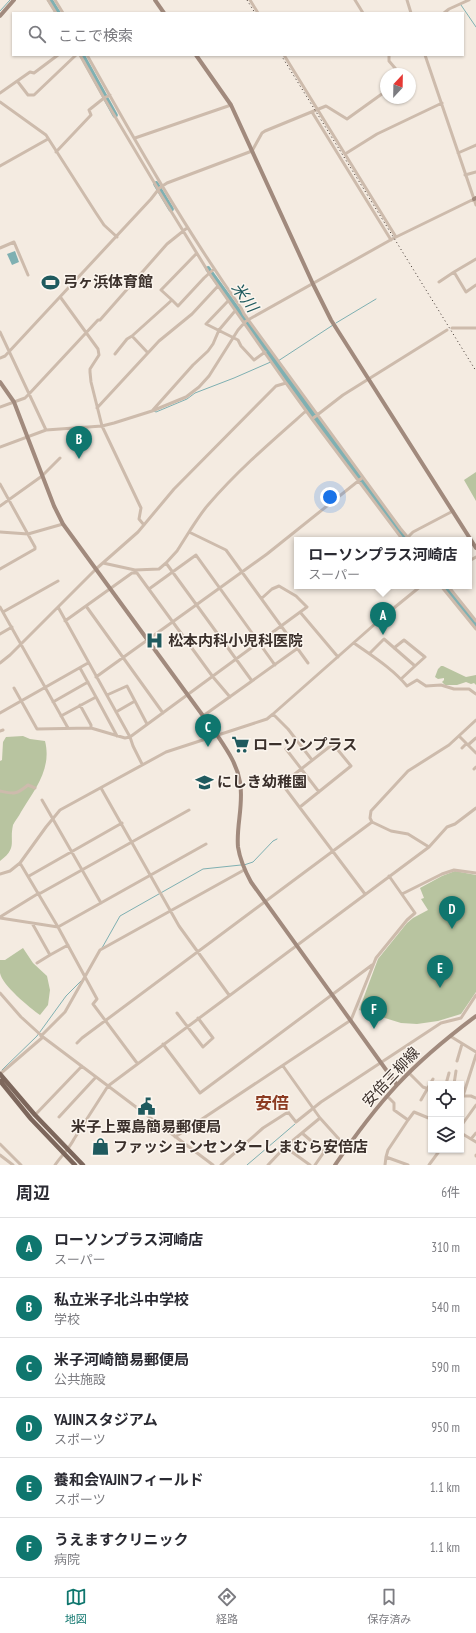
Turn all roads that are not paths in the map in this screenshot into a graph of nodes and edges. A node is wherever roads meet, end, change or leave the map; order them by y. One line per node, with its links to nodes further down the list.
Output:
1 (14, 0): 16 (street)
2 (48, 0): 9 (street)
3 (55, 0): 10 (street)
4 (155, 0): 11 (street)
5 (250, 0): 12 (street)
6 (407, 0): 14 (street)
7 (469, 0): 15 (street)
8 (357, 1): 13 (street)
9 (55, 12)
10 (62, 12)
11 (163, 12)
12 (257, 12)
13 (362, 12)
14 (411, 12)
15 (445, 12)
16 (0, 16)
17 (57, 56): 26 (street)
18 (75, 56): 26 (street)
19 (81, 56): 29 (street)
20 (87, 56): 29 (street)
21 (197, 56): 32 (street)
22 (285, 56): 33 (street)
23 (390, 56): 25 (street)
24 (425, 56): 31 (street)
25 (395, 68)
26 (18, 82): 27 (street)
27 (0, 94)
28 (380, 95): 33 (street)
29 (106, 97): 35 (street); 39 (street); 45 (street)
30 (0, 102): 36 (street)
31 (442, 103): 40 (street); 41 (street)
32 (231, 105): 35 (street); 38 (street)
33 (318, 109): 34 (street); 41 (street)
34 (312, 112): 38 (street); 51 (street)
35 (134, 138): 45 (street)
36 (48, 139): 39 (street); 42 (street)
37 (476, 144): 40 (street)
38 (252, 151): 45 (street); 59 (street)
39 (56, 152): 49 (street)
40 (458, 153): 44 (street)
41 (345, 154): 50 (street)
42 (0, 166)
43 (476, 172): 44 (street)
44 (465, 175): 46 (street)
45 (159, 188): 48 (street); 48 (street); 49 (street)
46 (475, 198): 47 (street); 50 (street)
47 (476, 206)
48 (184, 230): 53 (street); 55 (street); 72 (street)
49 (117, 237): 62 (street)
50 (396, 237): 51 (street)
51 (391, 240): 59 (street)
52 (0, 248): 57 (street)
53 (196, 254): 55 (street); 63 (street)
54 (476, 259): 56 (street)
55 (211, 272): 61 (street); 63 (street); 66 (street)
56 (454, 272): 58 (street); 60 (street)
57 (28, 275)
58 (439, 282)
59 (313, 284): 66 (street); 80 (street)
60 (476, 285)
61 (218, 286): 64 (street); 77 (street)
62 (60, 298): 72 (street); 75 (street)
63 (172, 300): 73 (street)
64 (228, 301): 65 (street); 69 (street)
65 (235, 311): 66 (street); 69 (street)
66 (246, 321): 74 (street); 76 (street); 89 (street)
67 (452, 328): 68 (street)
68 (476, 328)
69 (219, 330): 74 (street); 87 (street)
70 (447, 330): 80 (street)
71 (0, 332): 75 (street)
72 (86, 334): 83 (street); 86 (street)
73 (132, 336): 77 (street); 78 (street)
74 (234, 337): 76 (street); 87 (street)
75 (10, 352): 79 (street); 83 (street)
76 (265, 352): 82 (street)
77 (148, 353): 86 (street)
78 (115, 354)
79 (0, 358)
80 (368, 378): 89 (street); 101 (street)
81 (0, 382): 84 (street)
82 (286, 383): 88 (street); 103 (street)
83 (29, 394): 84 (street); 91 (street)
84 (14, 402): 85 (street); 92 (street)
85 (0, 407)
86 (97, 408): 90 (street)
87 (152, 411): 90 (street)
88 (306, 411): 89 (street); 105 (street)
89 (315, 418): 96 (street); 97 (street)
90 (102, 426): 91 (street); 103 (street)
91 (46, 430): 92 (street)
92 (28, 436): 93 (street); 95 (street)
93 (0, 447)
94 (60, 458): 95 (street)
95 (42, 476): 99 (street); 102 (street)
96 (362, 478): 97 (street); 108 (street)
97 (358, 481): 107 (street); 117 (street)
98 (0, 484): 99 (street)
99 (9, 500): 100 (street); 106 (street)
100 (0, 506)
101 (454, 511): 109 (street); 110 (street)
102 (63, 524): 106 (street); 114 (street)
103 (144, 525): 111 (street)
104 (0, 532): 106 (street)
105 (189, 532): 112 (street); 117 (street)
106 (28, 534): 113 (street)
107 (402, 537)
108 (407, 537)
109 (410, 537)
110 (469, 537)
111 (103, 563): 114 (street); 115 (street)
112 (166, 563): 115 (street); 116 (street)
113 (0, 569)
114 (96, 569): 119 (street); 129 (street)
115 (135, 572): 119 (street); 121 (street)
116 (172, 572): 120 (street); 121 (street); 126 (street)
117 (242, 572): 120 (street); 125 (street)
118 (58, 581): 130 (street)
119 (110, 588): 127 (street); 139 (street)
120 (219, 588): 126 (street); 141 (street)
121 (149, 589): 134 (street)
122 (417, 589): 140 (street)
123 (443, 589): 137 (street)
124 (450, 589): 133 (street)
125 (262, 598): 131 (street); 135 (street)
126 (196, 604): 134 (street); 148 (street)
127 (86, 606): 132 (street); 147 (street)
128 (0, 607): 130 (street)
129 (58, 607): 132 (street); 142 (street)
130 (3, 612): 136 (street)
131 (300, 612): 135 (street); 146 (street)
132 (65, 621): 150 (street)
133 (476, 621)
134 (172, 622): 139 (street); 156 (street)
135 (281, 626): 141 (street); 143 (street)
136 (12, 627): 138 (street); 142 (street)
137 (476, 629)
138 (0, 634)
139 (147, 640): 147 (street); 164 (street)
140 (354, 642): 145 (street); 146 (street)
141 (259, 643): 148 (street); 152 (street)
142 (21, 644): 149 (street); 161 (street)
143 (298, 648): 151 (street); 152 (street)
144 (394, 648): 145 (street); 153 (street); 153 (street)
145 (370, 653): 157 (street)
146 (338, 656): 174 (street)
147 (122, 658): 155 (street); 173 (street)
148 (236, 660): 156 (street); 158 (street)
149 (0, 663)
150 (88, 663): 154 (street); 155 (street)
151 (308, 663)
152 (275, 665): 158 (street)
153 (415, 666): 157 (street)
154 (80, 668): 159 (street); 161 (street)
155 (96, 677): 163 (street)
156 (213, 677): 164 (street); 166 (street)
157 (401, 679): 162 (street)
158 (252, 681): 166 (street)
159 (88, 682): 165 (street); 169 (street)
160 (14, 688): 167 (street)
161 (45, 688): 167 (street); 169 (street)
162 (476, 694)
163 (107, 695): 168 (street); 171 (street)
164 (187, 695): 173 (street); 176 (street)
165 (96, 697): 170 (street); 182 (street)
166 (230, 697): 176 (street)
167 (22, 701): 172 (street); 179 (street)
168 (135, 701): 171 (street); 178 (street)
169 (53, 702): 175 (street)
170 (80, 705): 175 (street); 180 (street)
171 (116, 712): 184 (street)
172 (0, 713)
173 (163, 713): 178 (street)
174 (273, 714): 181 (street); 190 (street)
175 (61, 716): 179 (street)
176 (203, 716): 181 (street)
177 (476, 720): 183 (street)
178 (147, 724): 184 (street)
179 (68, 728): 180 (street)
180 (92, 728): 182 (street)
181 (217, 735): 191 (street); 211 (street)
182 (117, 736): 184 (street)
183 (459, 736): 186 (street); 202 (street)
184 (130, 737): 191 (street)
185 (476, 738): 186 (street)
186 (467, 744): 187 (street); 189 (street)
187 (462, 748)
188 (286, 749): 192 (street)
189 (476, 753)
190 (312, 760): 192 (street); 196 (street)
191 (142, 764): 194 (street)
192 (301, 769): 196 (street); 198 (street)
193 (35, 788): 195 (street)
194 (102, 788): 201 (street); 203 (street)
195 (0, 792)
196 (319, 792): 198 (street)
197 (42, 800): 201 (street)
198 (300, 807): 207 (street)
199 (476, 808): 206 (street)
200 (189, 810): 204 (street)
201 (53, 817): 208 (street); 209 (street)
202 (372, 822): 206 (street); 207 (street)
203 (122, 823): 204 (street); 208 (street)
204 (132, 842): 210 (street); 214 (street)
205 (206, 844): 214 (street)
206 (429, 847): 216 (street)
207 (333, 851): 218 (street); 220 (street)
208 (72, 852): 210 (street); 215 (street)
209 (20, 863): 213 (street); 215 (street)
210 (82, 870): 217 (street); 221 (street)
211 (244, 870): 220 (street); 222 (street)
212 (476, 873): 219 (street)
213 (0, 874)
214 (151, 875): 221 (street); 222 (street)
215 (29, 876): 217 (street)
216 (389, 876): 218 (street); 219 (street)
217 (39, 893): 223 (street); 225 (street)
218 (365, 894): 227 (street)
219 (402, 894): 231 (street)
220 (265, 902): 227 (street); 228 (street)
221 (101, 903): 225 (street)
222 (171, 910): 228 (street); 232 (street)
223 (0, 918): 224 (street)
224 (32, 923): 225 (street); 229 (street)
225 (58, 927): 226 (street)
226 (68, 945): 229 (street); 232 (street)
227 (297, 945): 234 (street); 235 (street)
228 (198, 952): 234 (street); 242 (street)
229 (50, 955): 230 (street)
230 (37, 963)
231 (373, 965): 235 (street); 241 (street)
232 (85, 977): 242 (street); 245 (street)
233 (0, 993): 245 (street)
234 (229, 995): 239 (street)
235 (333, 995): 241 (street); 248 (street)
236 (476, 995): 240 (street)
237 (177, 1013): 244 (street)
238 (476, 1016): 243 (street, 安倍三柳線)
239 (198, 1018): 244 (street); 244 (street)
240 (461, 1018): 243 (street); 253 (street)
241 (352, 1020): 253 (street); 255 (street)
242 (105, 1021): 247 (street); 252 (street)
243 (464, 1024): 246 (street, 安倍三柳線)
244 (187, 1026): 248 (street)
245 (42, 1036): 254 (street); 259 (street)
246 (450, 1036): 249 (street); 257 (street, 安倍三柳線)
247 (77, 1043)
248 (163, 1044): 252 (street)
249 (462, 1044): 250 (street); 251 (street)
250 (476, 1054): 267 (street)
251 (457, 1061)
252 (137, 1063): 265 (street)
253 (381, 1063): 264 (street); 274 (street)
254 (82, 1066): 260 (street); 275 (street)
255 (283, 1066): 274 (street); 284 (street)
256 (456, 1071): 263 (street)
257 (409, 1073): 264 (street, 安倍三柳線); 266 (street)
258 (449, 1073): 262 (street)
259 (0, 1074): 275 (main road)
260 (96, 1077): 265 (street); 276 (street)
261 (0, 1081): 291 (main road)
262 (447, 1081)
263 (454, 1081)
264 (397, 1085): 269 (street, 安倍三柳線)
265 (108, 1086): 284 (street); 291 (street)
266 (428, 1089)
267 (464, 1090)
268 (428, 1091): 272 (street)
269 (387, 1096): 279 (street); 289 (street, 安倍三柳線)
270 (464, 1096): 271 (street)
271 (476, 1098)
272 (421, 1100)
273 (476, 1105): 280 (street)
274 (312, 1109): 277 (street); 301 (street)
275 (35, 1115): 291 (main road)
276 (59, 1117)
277 (320, 1118): 281 (street); 289 (street)
278 (428, 1118): 279 (street)
279 (408, 1120): 294 (street)
280 (464, 1122)
281 (302, 1133): 288 (street); 304 (street)
282 (476, 1133): 285 (street)
283 (464, 1135): 285 (street)
284 (175, 1136): 300 (street)
285 (471, 1139): 286 (street)
286 (476, 1142)
287 (0, 1144): 290 (street)
288 (285, 1147): 302 (street); 303 (street)
289 (347, 1148): 305 (street, 安倍三柳線)
290 (1, 1149): 296 (street)
291 (66, 1152): 297 (street); 298 (main road); 299 (main road)
292 (438, 1153): 308 (street)
293 (0, 1155): 295 (street)
294 (386, 1157): 306 (street); 307 (street)
295 (13, 1165)
296 (21, 1165)
297 (55, 1165)
298 (75, 1165)
299 (82, 1165)
300 (213, 1165)
301 (221, 1165)
302 (268, 1165)
303 (310, 1165)
304 (315, 1165)
305 (335, 1165)
306 (385, 1165)
307 (408, 1165)
308 (429, 1165)

